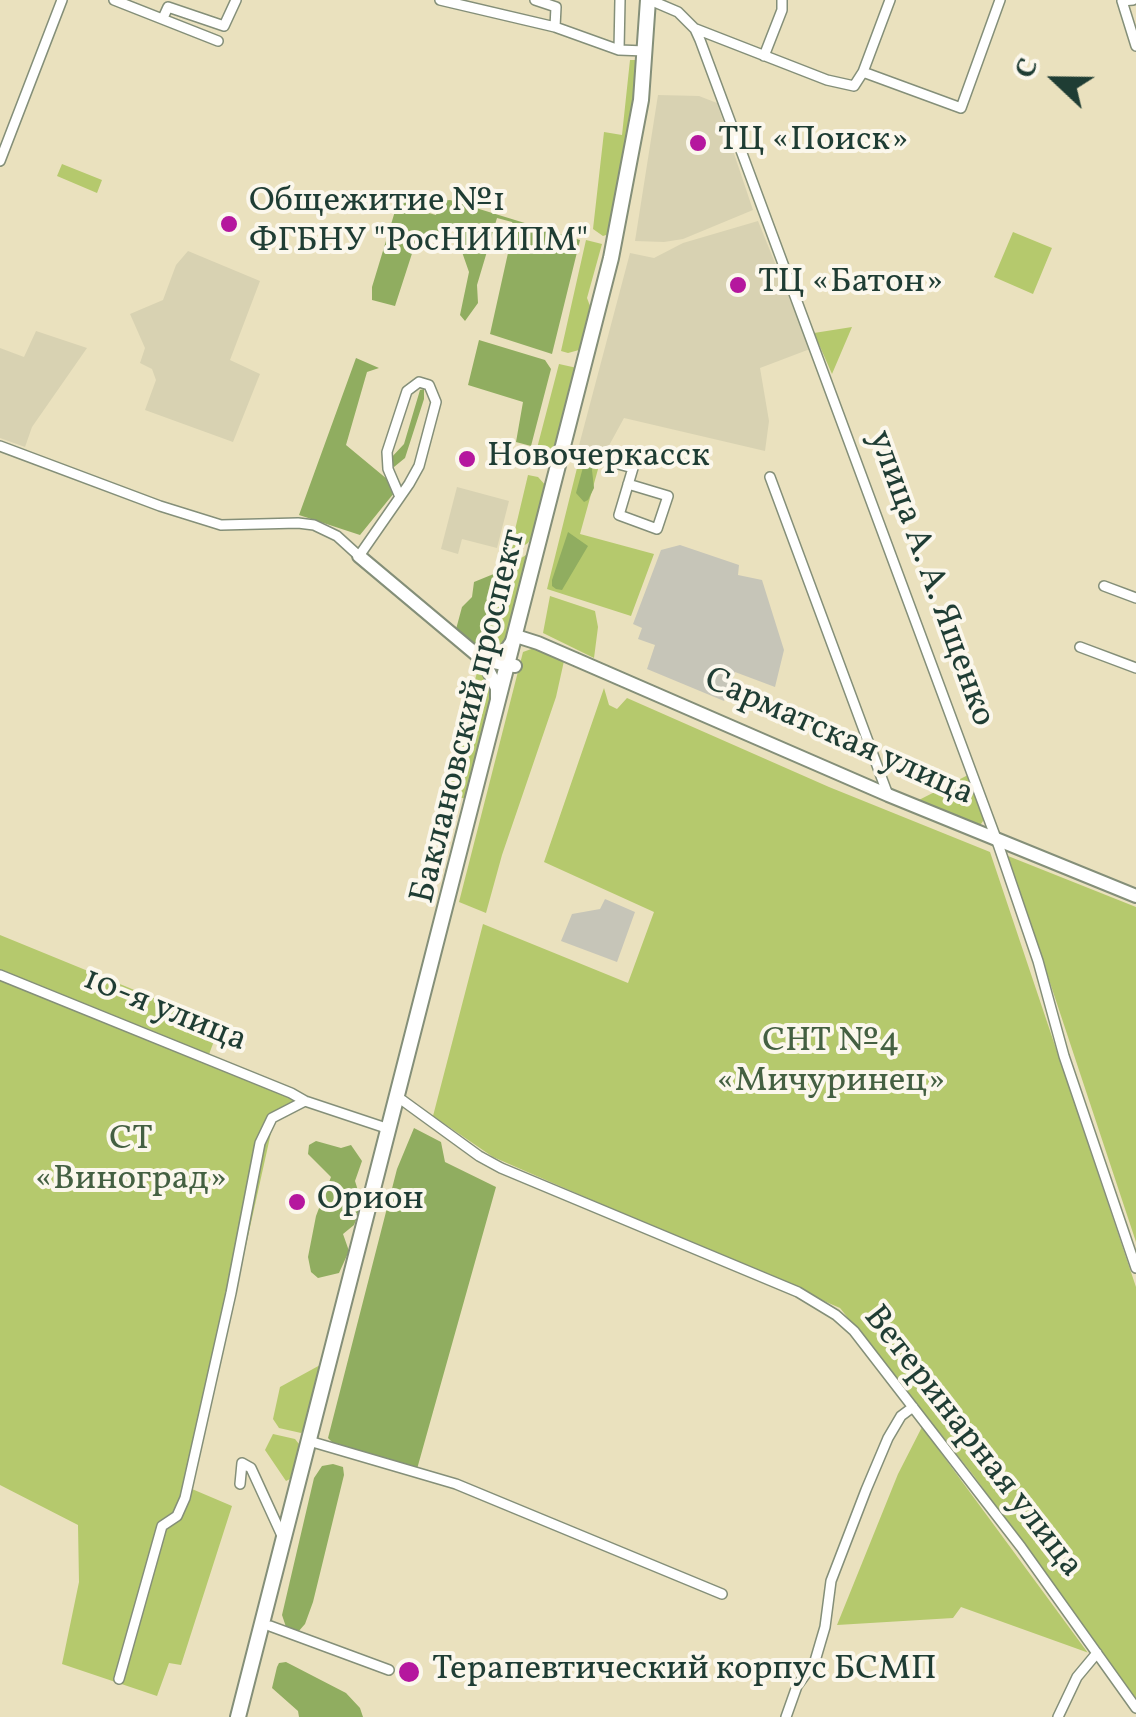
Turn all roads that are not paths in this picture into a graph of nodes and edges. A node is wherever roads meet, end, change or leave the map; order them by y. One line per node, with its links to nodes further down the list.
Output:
1 (62, 0): 21 (street)
2 (114, 0): 12 (street)
3 (236, 0): 12 (street)
4 (440, 0): 13 (street)
5 (534, 0): 13 (street)
6 (620, 0): 17 (street)
7 (782, 0): 19 (street)
8 (890, 0): 20 (street)
9 (1000, 0): 20 (street)
10 (1133, 0): 16 (street)
11 (652, 1): 14 (street); 18 (main road, Баклановский проспект); 22 (main road, Баклановский проспект)
12 (164, 18): 15 (street)
13 (555, 27): 17 (street)
14 (695, 28): 19 (street); 38 (street, улица А. А. Ященко)
15 (218, 41)
16 (1136, 46)
17 (619, 50): 18 (street)
18 (645, 51): 22 (main road, Баклановский проспект)
19 (764, 56): 20 (street)
20 (863, 72)
21 (0, 162)
22 (618, 246): 24 (main road, Баклановский проспект); 31 (main road, Баклановский проспект)
23 (0, 446): 28 (street)
24 (570, 451): 26 (street); 31 (main road, Баклановский проспект)
25 (770, 477): 37 (street)
26 (628, 484): 26 (street)
27 (400, 497): 27 (street); 28 (street)
28 (359, 556): 33 (main road)
29 (1104, 586): 30 (street)
30 (1136, 598)
31 (519, 636): 33 (main road); 34 (main road, Баклановский проспект); 37 (main road, Сарматская улица)
32 (1080, 647): 35 (street)
33 (483, 660): 34 (main road); 36 (main road)
34 (512, 666): 36 (main road, Баклановский проспект); 41 (main road, Баклановский проспект)
35 (1136, 668)
36 (498, 707): 41 (main road, Баклановский проспект)
37 (888, 795): 38 (main road, Сарматская улица)
38 (997, 841): 39 (main road, Сарматская улица); 44 (street, улица А. А. Ященко)
39 (1136, 896)
40 (0, 975): 42 (street, 10-я улица)
41 (400, 1098): 43 (main road, Баклановский проспект); 45 (street, Ветеринарная улица); 46 (main road, Баклановский проспект)
42 (305, 1101): 43 (street, 10-я улица); 53 (street)
43 (389, 1129): 46 (main road, Баклановский проспект)
44 (1136, 1268)
45 (912, 1407): 51 (street, Ветеринарная улица); 56 (street)
46 (313, 1442): 48 (main road); 49 (street); 50 (main road)
47 (240, 1484): 48 (street)
48 (285, 1543): 55 (main road)
49 (722, 1594)
50 (270, 1626): 52 (street); 55 (main road)
51 (1097, 1653): 54 (street, Ветеринарная улица); 57 (street)
52 (390, 1670)
53 (119, 1679)
54 (1135, 1706): 58 (street)
55 (242, 1717)
56 (786, 1717)
57 (1058, 1717)
58 (1128, 1717)

